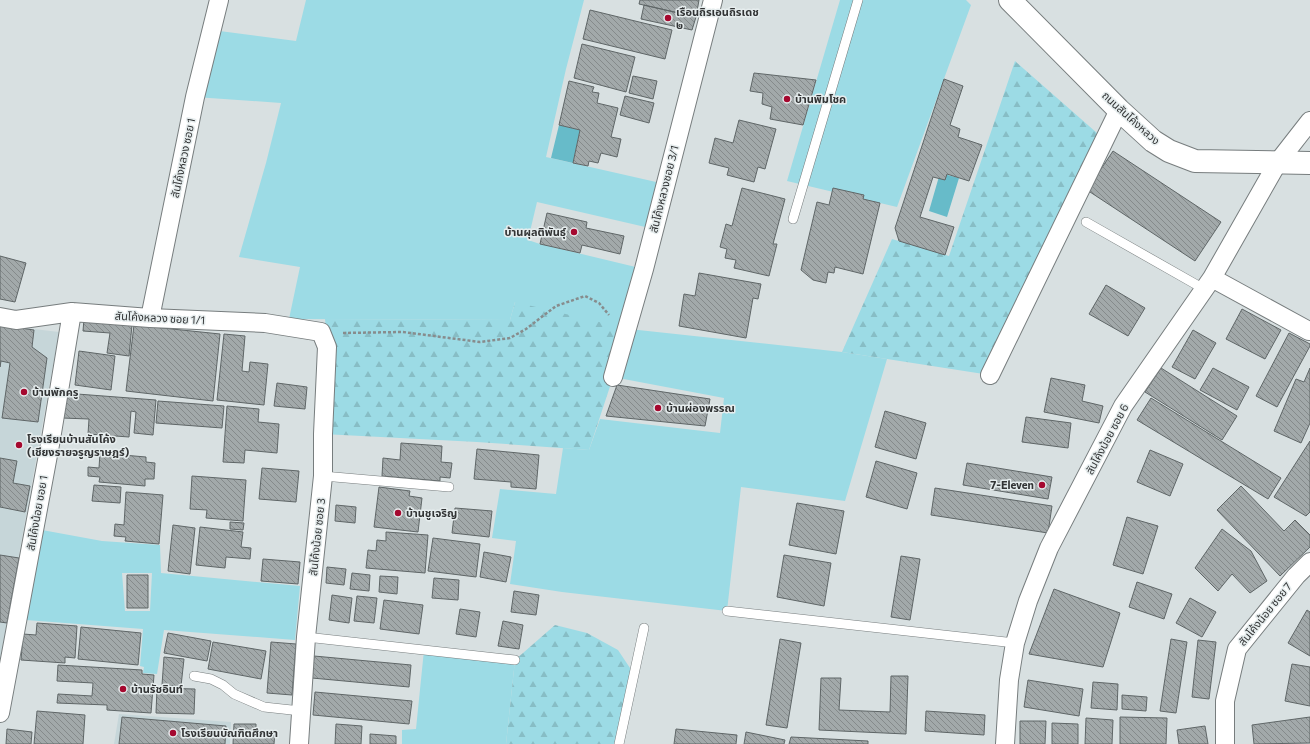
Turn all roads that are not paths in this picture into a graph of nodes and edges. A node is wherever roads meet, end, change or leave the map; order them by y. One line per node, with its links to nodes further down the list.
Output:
1 (220, 0): 14 (street, สันโค้งหลวง ซอย 1)
2 (713, 0): 18 (street, สันโค้งหลวงซอย 3/1)
3 (858, 0): 9 (lane)
4 (1010, 0): 5 (street, ถนนสันโค้งหลวง)
5 (1119, 110): 7 (street, ถนนสันโค้งหลวง); 17 (street)
6 (1310, 121): 7 (street, สันโค้งน้อย ซอย 6)
7 (1278, 162): 8 (street, ถนนสันโค้งหลวง); 11 (street, สันโค้งน้อย ซอย 6)
8 (1310, 163)
9 (794, 219)
10 (1086, 222): 11 (lane)
11 (1208, 284): 15 (street); 25 (street, สันโค้งน้อย ซอย 6)
12 (72, 312): 13 (street, สันโค้งหลวง ซอย 1/1); 14 (street, สันโค้งหลวง ซอย 1/1); 29 (street, สันโค้งน้อย ซอย 1)
13 (0, 317)
14 (150, 318): 16 (street, สันโค้งหลวง ซอย 1/1)
15 (1309, 331)
16 (321, 332): 19 (street, สันโค้งน้อย ซอย 3)
17 (990, 375)
18 (613, 377)
19 (323, 476): 20 (lane); 24 (street, สันโค้งน้อย ซอย 3)
20 (449, 487)
21 (1310, 562): 33 (street, สันโค้งน้อย ซอย 7)
22 (727, 611): 25 (lane)
23 (644, 628): 31 (lane)
24 (306, 638): 26 (lane); 28 (street, สันโค้งน้อย ซอย 3)
25 (1015, 642): 32 (street, สันโค้งน้อย ซอย 6)
26 (515, 660)
27 (194, 676): 28 (lane)
28 (301, 711): 30 (street, สันโค้งน้อย ซอย 3)
29 (0, 713)
30 (299, 744)
31 (619, 744)
32 (1005, 744)
33 (1225, 744)

